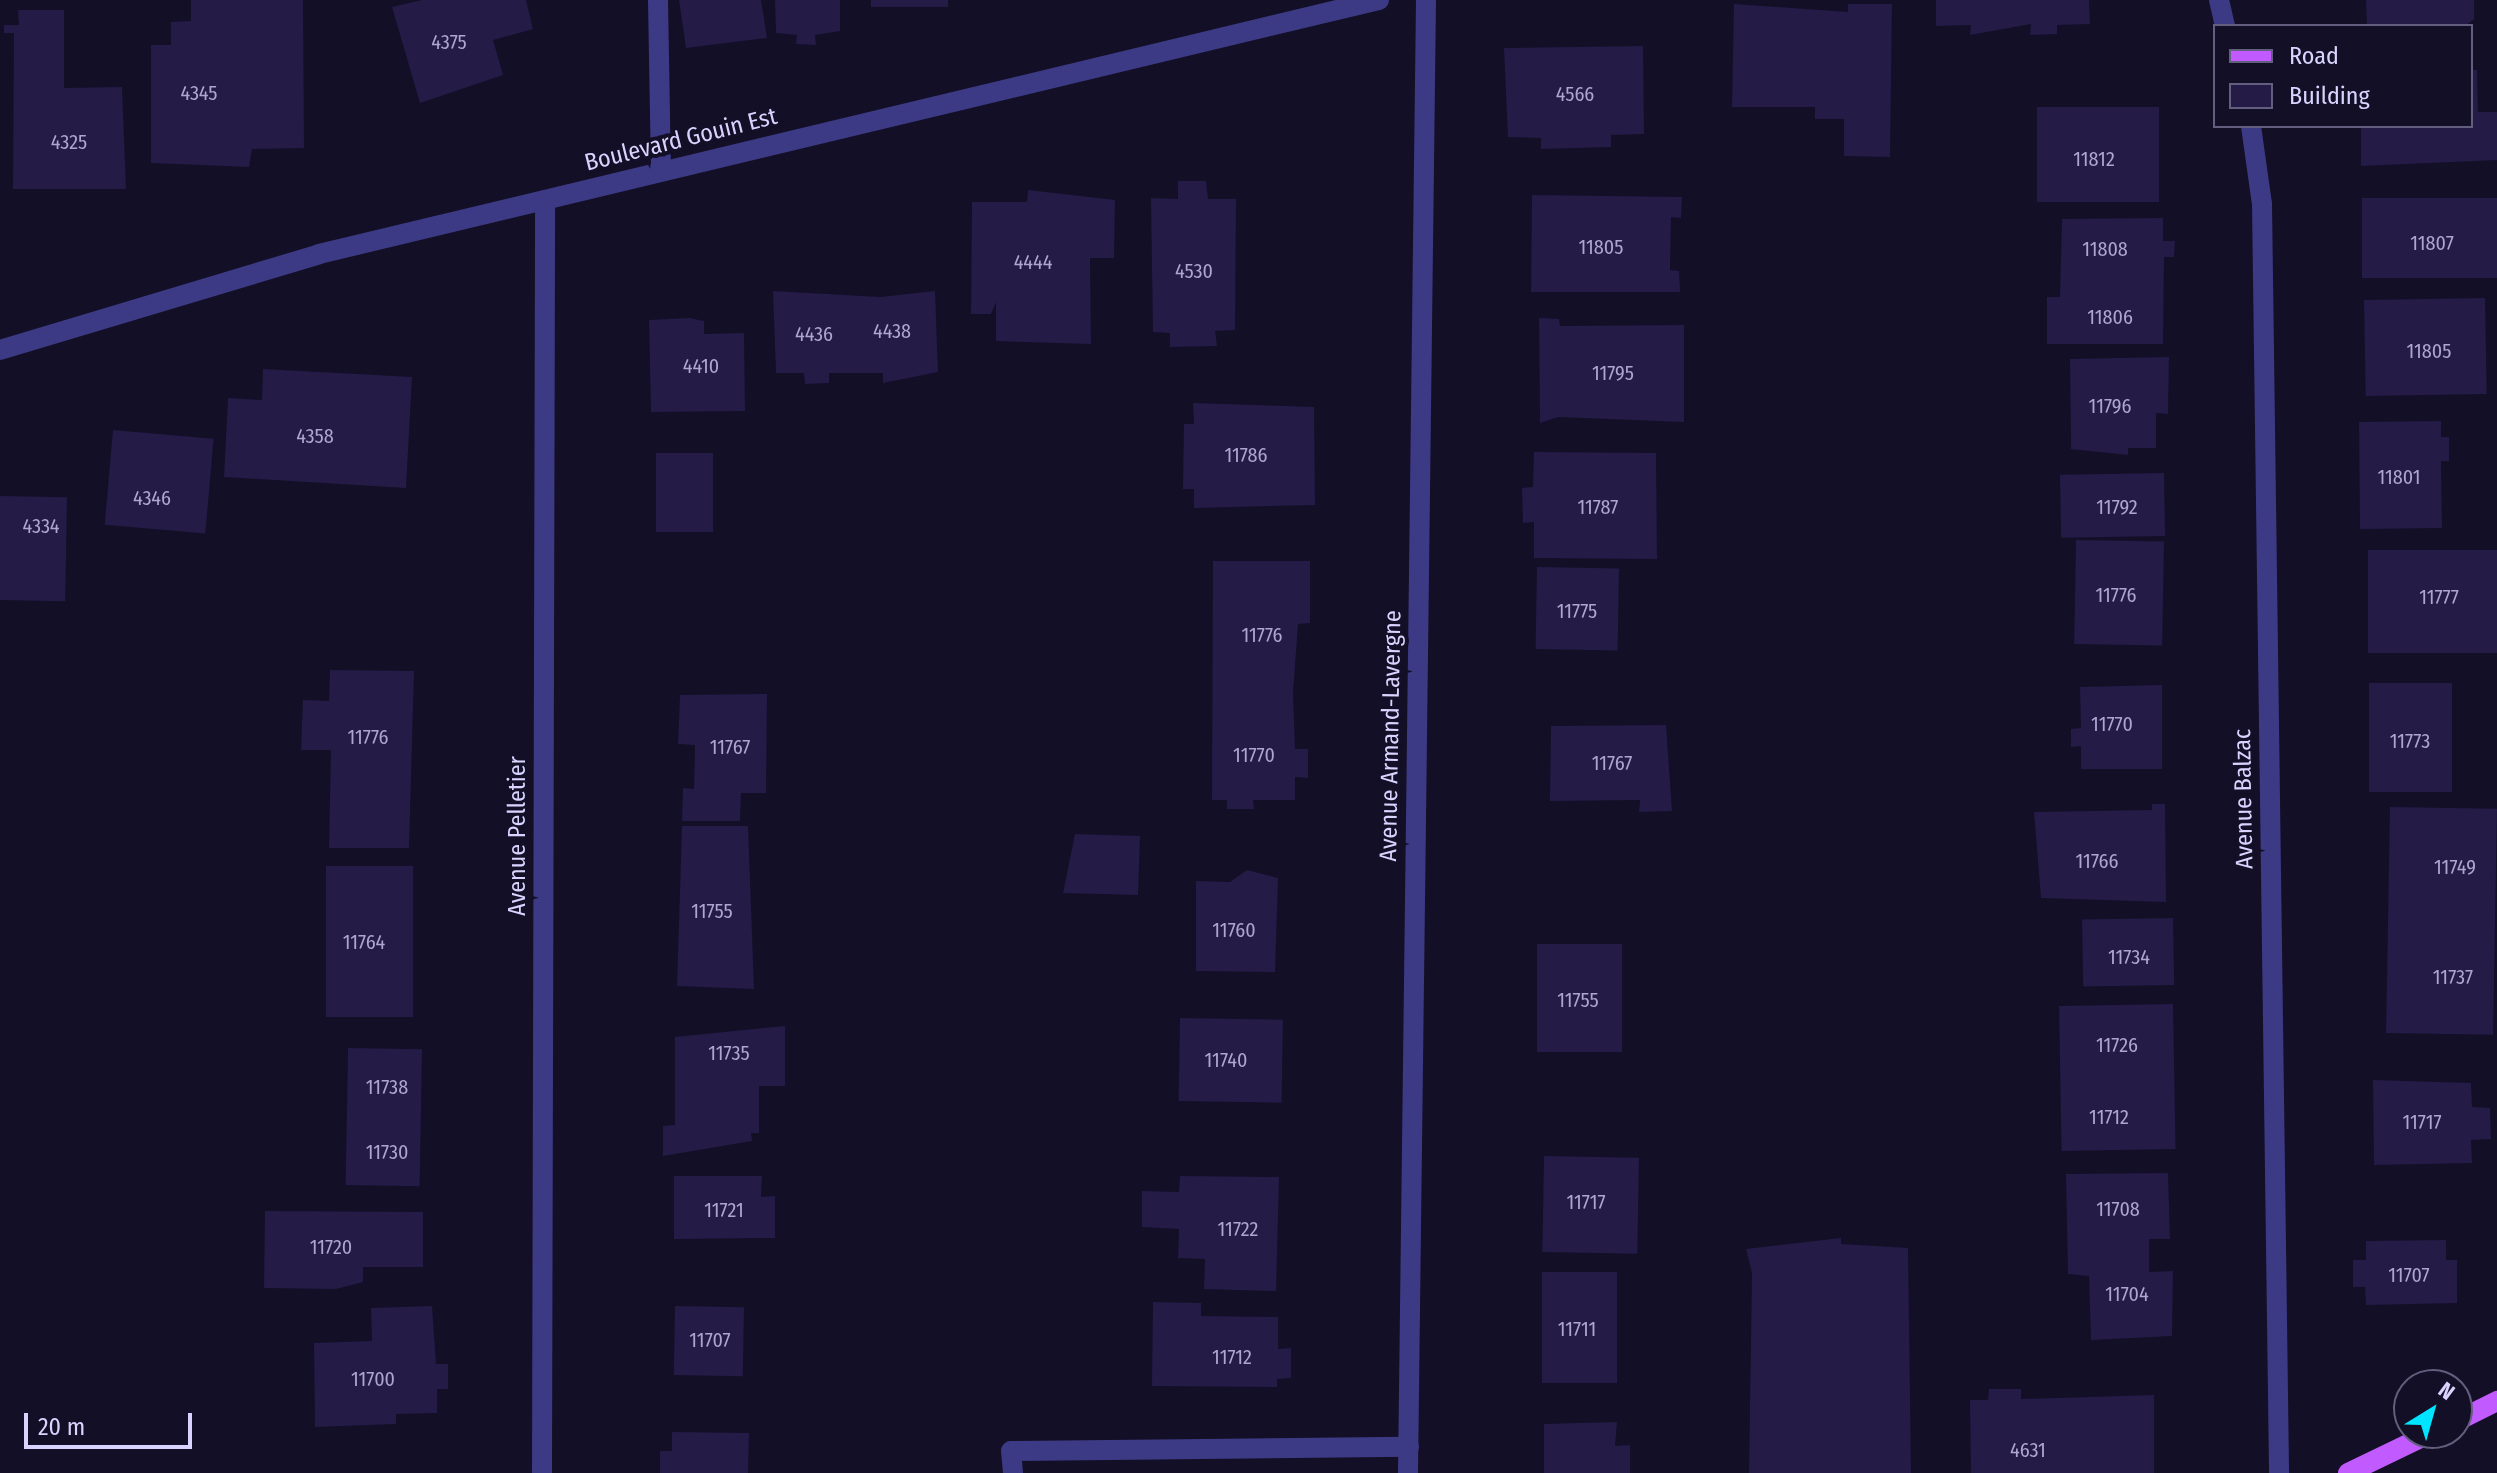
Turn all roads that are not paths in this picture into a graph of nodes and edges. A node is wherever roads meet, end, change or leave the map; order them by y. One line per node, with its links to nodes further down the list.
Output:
1 (658, 0): 7 (street)
2 (1379, 0): 7 (street, Boulevard Gouin Est)
3 (1426, 0): 12 (street, Avenue Armand-Lavergne)
4 (2219, 0): 5 (street)
5 (2225, 24)
6 (2251, 128): 17 (street, Avenue Balzac)
7 (661, 171): 8 (street, Boulevard Gouin Est)
8 (545, 200): 9 (street, Boulevard Gouin Est); 14 (street, Avenue Pelletier)
9 (0, 350)
10 (2497, 1401): 11 (main road)
11 (2473, 1413)
12 (1409, 1447): 15 (street); 16 (street, Avenue Armand-Lavergne)
13 (2398, 1449): 18 (main road)
14 (542, 1473)
15 (1013, 1473)
16 (1408, 1473)
17 (2279, 1473)
18 (2348, 1473)

